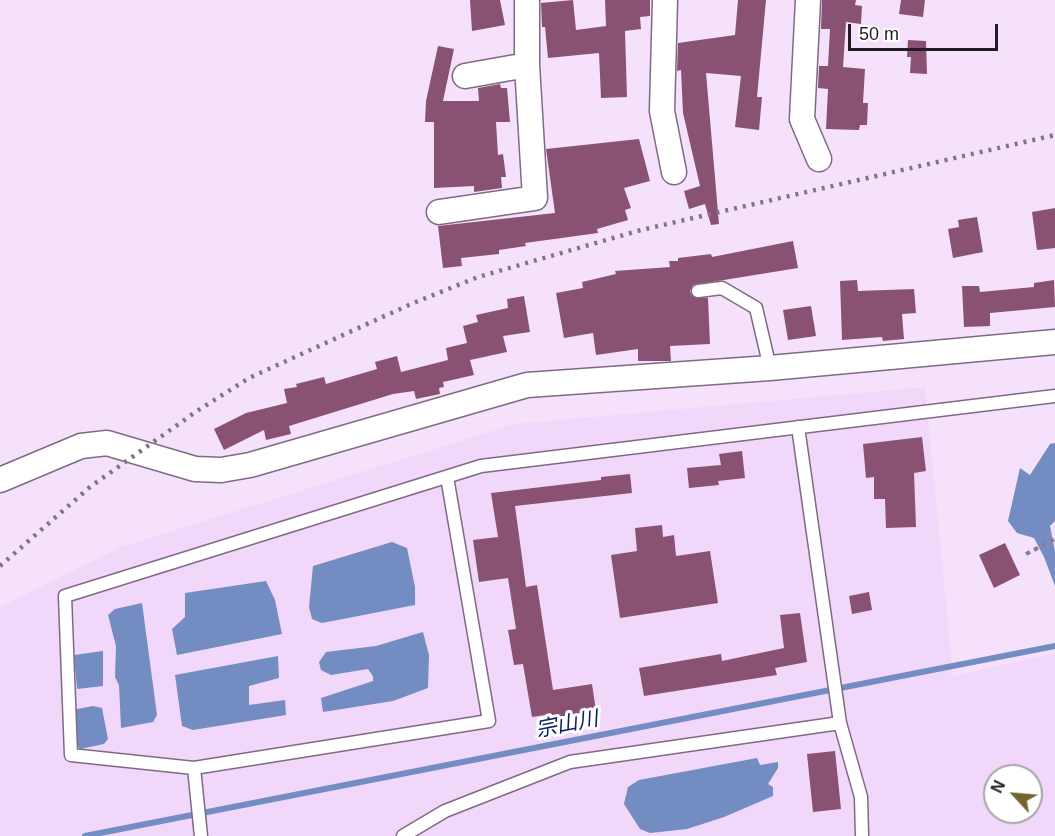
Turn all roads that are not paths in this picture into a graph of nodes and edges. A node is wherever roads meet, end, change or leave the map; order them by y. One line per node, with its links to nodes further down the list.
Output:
1 (527, 0): 4 (street)
2 (665, 0): 7 (street)
3 (808, 0): 6 (street)
4 (527, 65): 5 (street); 8 (street)
5 (465, 76)
6 (819, 159)
7 (674, 172)
8 (439, 212)
9 (698, 291): 11 (lane)
10 (1055, 342): 11 (street)
11 (771, 368): 15 (street)
12 (1055, 396): 13 (lane)
13 (798, 427): 14 (lane); 16 (lane)
14 (447, 477): 17 (lane); 17 (lane)
15 (0, 480)
16 (840, 723): 19 (lane); 20 (lane)
17 (194, 768): 18 (lane)
18 (201, 836)
19 (403, 836)
20 (862, 836)

